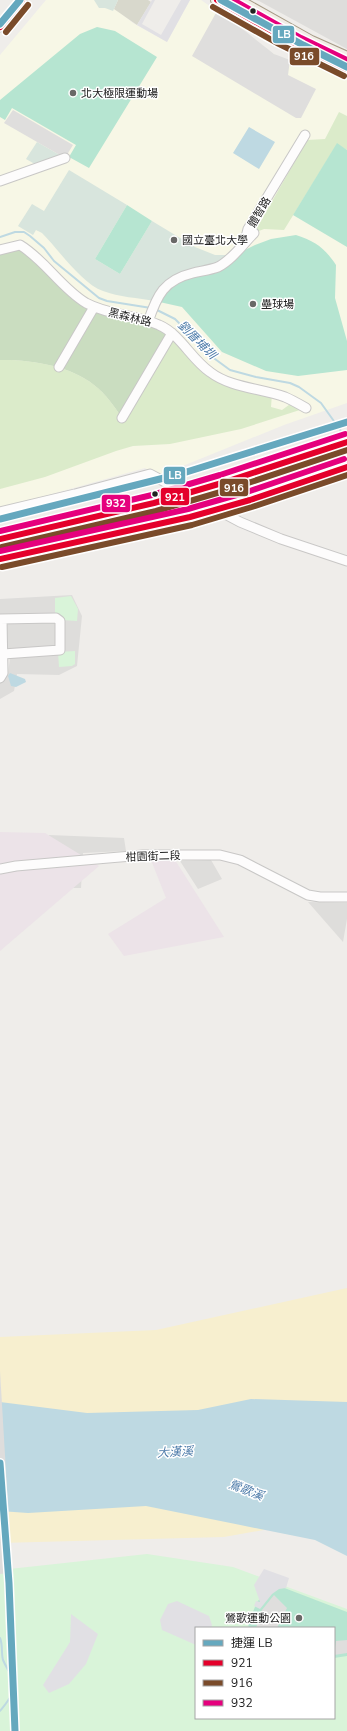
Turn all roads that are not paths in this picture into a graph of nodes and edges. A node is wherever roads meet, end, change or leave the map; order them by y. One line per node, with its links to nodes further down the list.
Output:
1 (22, 0): 4 (street)
2 (217, 0): 6 (main road)
3 (236, 0): 5 (main road)
4 (0, 27)
5 (347, 58)
6 (347, 69)
7 (305, 135): 12 (street, 體智路)
8 (65, 158): 9 (street)
9 (0, 182)
10 (0, 250): 11 (street, 黑森林路)
11 (94, 307): 12 (street, 黑森林路); 14 (street)
12 (148, 322): 13 (street, 黑森林路)
13 (172, 333): 15 (street, 黑森林路); 16 (street)
14 (59, 367)
15 (306, 408)
16 (122, 418)
17 (347, 442): 20 (highway, bridge)
18 (347, 467): 21 (highway, bridge)
19 (0, 512): 22 (street)
20 (0, 539)
21 (0, 559)
22 (347, 561)
23 (1, 619): 24 (street); 24 (street)
24 (3, 654): 25 (street)
25 (0, 678)
26 (0, 869): 27 (street, 柑園街二段)
27 (347, 897)

